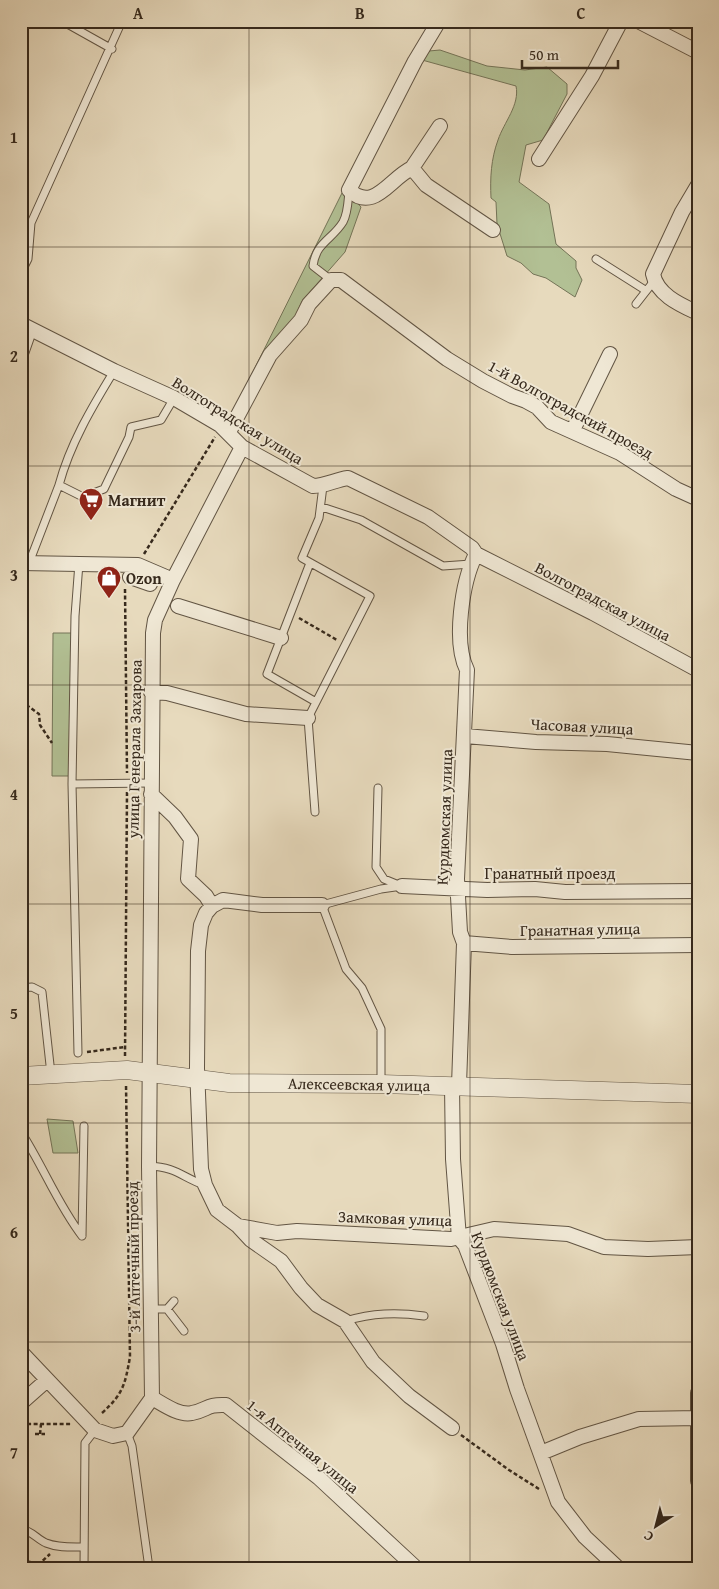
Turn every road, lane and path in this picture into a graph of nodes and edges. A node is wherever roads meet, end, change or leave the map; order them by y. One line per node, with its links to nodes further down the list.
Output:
1 (62, 21): 6 (lane)
2 (122, 21): 6 (lane)
3 (439, 21): 12 (street)
4 (621, 21): 9 (street)
5 (638, 21): 7 (street)
6 (112, 49): 15 (lane)
7 (698, 52)
8 (440, 126): 10 (street)
9 (539, 159)
10 (412, 168): 12 (street); 13 (street)
11 (698, 185): 17 (street)
12 (350, 190): 16 (lane)
13 (493, 230)
14 (596, 259): 17 (lane)
15 (21, 273)
16 (331, 280): 25 (street); 26 (street, 1-й Волгоградский проезд)
17 (650, 285): 18 (lane); 19 (street)
18 (636, 304)
19 (698, 313)
20 (27, 327): 22 (lane); 23 (street, Волгоградская улица)
21 (610, 354): 26 (street)
22 (21, 364)
23 (114, 371): 24 (street, Волгоградская улица); 28 (lane)
24 (174, 398): 25 (street, Волгоградская улица); 28 (lane)
25 (224, 429): 27 (street, Волгоградская улица); 36 (path)
26 (573, 430): 30 (street, 1-й Волгоградский проезд)
27 (242, 447): 29 (street, Волгоградская улица); 38 (street, улица Генерала Захарова)
28 (59, 485): 33 (lane)
29 (323, 486): 31 (lane); 32 (street, Волгоградская улица)
30 (698, 500)
31 (322, 507): 32 (lane); 35 (lane)
32 (473, 559): 44 (street, Волгоградская улица); 49 (street, Курдюмская улица)
33 (25, 563): 34 (street)
34 (79, 563): 36 (street); 53 (lane)
35 (310, 563): 41 (lane); 43 (lane)
36 (138, 565): 38 (street)
37 (130, 577): 39 (street); 52 (path)
38 (174, 580): 45 (street, улица Генерала Захарова)
39 (150, 584)
40 (178, 606): 42 (street)
41 (291, 614): 42 (lane); 43 (path)
42 (281, 638): 47 (lane)
43 (345, 645): 47 (lane)
44 (698, 670)
45 (152, 692): 48 (street); 55 (street, улица Генерала Захарова)
46 (21, 701): 50 (path)
47 (316, 702): 48 (lane)
48 (308, 718): 56 (lane)
49 (465, 736): 51 (street, Часовая улица); 58 (street, Курдюмская улица)
50 (52, 743)
51 (698, 753)
52 (127, 782): 53 (lane); 55 (lane); 67 (path)
53 (72, 784): 68 (lane)
54 (378, 788): 57 (lane)
55 (151, 789): 61 (street); 70 (street, улица Генерала Захарова)
56 (315, 812)
57 (402, 886): 58 (street, Гранатный проезд); 60 (lane)
58 (458, 888): 59 (street, Гранатный проезд); 62 (street, Курдюмская улица)
59 (698, 891)
60 (322, 904): 61 (street); 74 (lane)
61 (212, 906): 73 (street)
62 (464, 943): 63 (street, Гранатная улица); 75 (street, Курдюмская улица)
63 (698, 945)
64 (21, 950): 65 (lane)
65 (21, 974)
66 (21, 988): 71 (lane)
67 (125, 1047): 68 (path); 69 (path)
68 (78, 1053)
69 (127, 1070): 70 (street, Алексеевская улица); 71 (street, Алексеевская улица); 97 (path)
70 (150, 1072): 73 (street, Алексеевская улица); 79 (street, 3-й Аптечный проезд)
71 (51, 1075): 72 (street, Алексеевская улица)
72 (21, 1076)
73 (197, 1079): 74 (street, Алексеевская улица); 80 (street)
74 (381, 1084): 75 (street, Алексеевская улица)
75 (455, 1086): 76 (street, Алексеевская улица); 84 (street, Курдюмская улица)
76 (698, 1094)
77 (84, 1126): 78 (lane)
78 (21, 1132)
79 (149, 1166): 80 (lane); 87 (street, 3-й Аптечный проезд)
80 (205, 1185): 83 (street)
81 (21, 1215): 82 (lane)
82 (21, 1219)
83 (238, 1226): 84 (street, Замковая улица); 90 (street)
84 (459, 1238): 85 (street, Замковая улица); 109 (street, Курдюмская улица)
85 (698, 1247)
86 (174, 1301): 88 (lane)
87 (151, 1309): 88 (lane); 95 (street, 3-й Аптечный проезд)
88 (167, 1309): 91 (lane)
89 (424, 1316): 90 (lane)
90 (345, 1321): 102 (street)
91 (184, 1331)
92 (21, 1352): 93 (street)
93 (47, 1380): 96 (street); 98 (street)
94 (698, 1393): 99 (street)
95 (152, 1398): 105 (street); 118 (street, 1-я Аптечная улица)
96 (21, 1403)
97 (102, 1413)
98 (82, 1417): 100 (path); 104 (street)
99 (698, 1418): 103 (street); 109 (street)
100 (41, 1424): 101 (path); 107 (path)
101 (21, 1426)
102 (452, 1428): 111 (path)
103 (698, 1428): 110 (street)
104 (95, 1430): 105 (street); 114 (lane)
105 (127, 1433): 117 (lane)
106 (35, 1434): 107 (path)
107 (40, 1434): 108 (path)
108 (45, 1434)
109 (541, 1453): 111 (street)
110 (698, 1481)
111 (554, 1491): 119 (street)
112 (21, 1530): 113 (lane)
113 (55, 1545): 114 (lane); 115 (path)
114 (84, 1547): 116 (lane)
115 (27, 1566)
116 (84, 1568)
117 (149, 1568)
118 (416, 1568)
119 (618, 1568)

